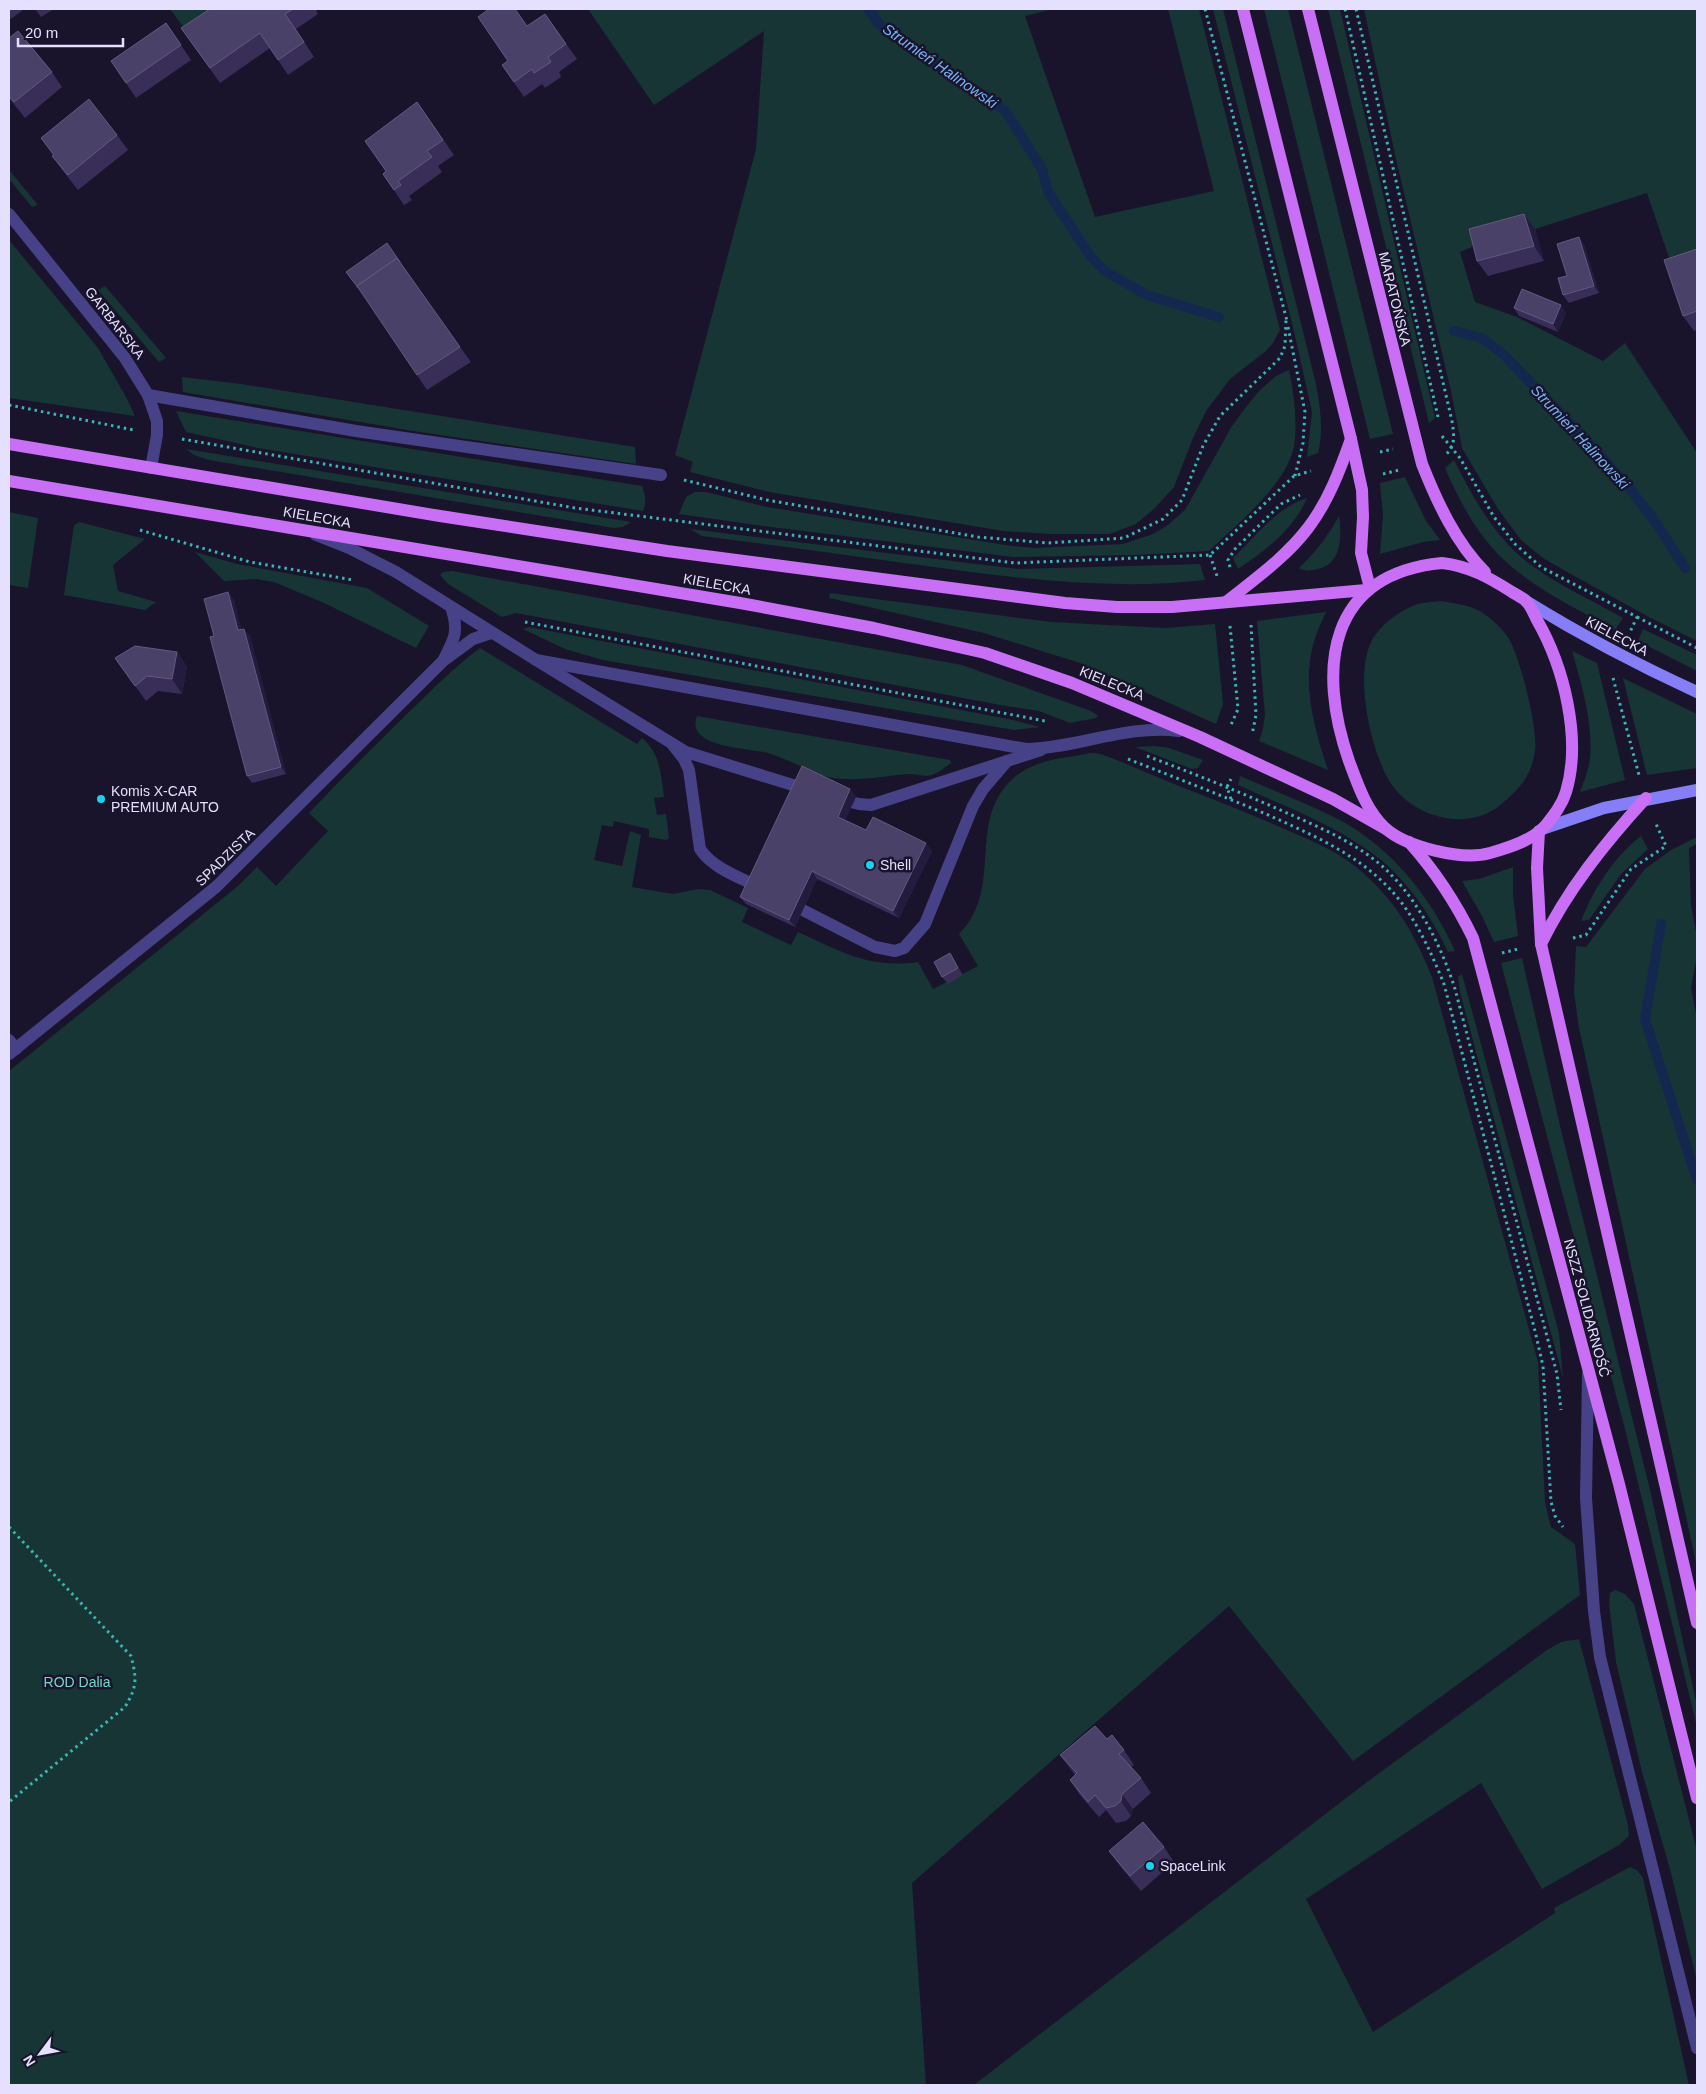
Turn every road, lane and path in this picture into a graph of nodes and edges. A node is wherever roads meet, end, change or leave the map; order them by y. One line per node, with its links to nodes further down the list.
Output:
1 (1205, 9): 6 (path)
2 (1243, 9): 13 (main road)
3 (1308, 9): 23 (main road, MARATOŃSKA)
4 (1345, 9): 9 (path)
5 (9, 214): 7 (street, GARBARSKA)
6 (1286, 320): 17 (path); 18 (path)
7 (148, 395): 11 (street, GARBARSKA); 17 (street)
8 (9, 405): 11 (path)
9 (1438, 418)
10 (1440, 427): 12 (path)
11 (157, 435): 15 (street, GARBARSKA); 22 (path)
12 (1442, 435)
13 (1351, 439): 25 (main road); 27 (main road)
14 (9, 444): 15 (main road, KIELECKA)
15 (151, 468): 27 (main road, KIELECKA)
16 (1306, 472): 18 (path)
17 (661, 475)
18 (1294, 476): 22 (path)
19 (9, 481): 21 (main road, KIELECKA)
20 (131, 527): 24 (path)
21 (297, 529): 28 (street); 37 (main road, KIELECKA)
22 (1210, 556): 27 (path)
23 (1492, 579): 25 (main road); 26 (main road)
24 (354, 580)
25 (1368, 589): 27 (main road, KIELECKA); 47 (main road)
26 (1526, 601): 35 (main road, KIELECKA); 48 (main road)
27 (1226, 602): 39 (path)
28 (451, 607): 30 (street); 34 (street, SPADZISTA)
29 (1637, 617): 32 (path)
30 (491, 633): 31 (street); 34 (street, SPADZISTA)
31 (506, 643): 33 (street); 36 (path)
32 (1697, 648)
33 (536, 660): 38 (street); 40 (street)
34 (443, 661): 53 (street, SPADZISTA)
35 (1697, 692)
36 (1046, 721)
37 (1184, 731): 39 (main road, KIELECKA); 40 (street)
38 (673, 745): 43 (street); 43 (street)
39 (1222, 748): 44 (path); 47 (main road, KIELECKA)
40 (1046, 749): 43 (street)
41 (1144, 755): 44 (path)
42 (1125, 758): 57 (path)
43 (1006, 761)
44 (1209, 779): 55 (path)
45 (1697, 790): 46 (main road)
46 (1646, 798): 48 (main road); 52 (main road)
47 (1386, 829): 49 (main road, KIELECKA)
48 (1541, 830): 49 (main road); 52 (main road)
49 (1409, 842): 54 (main road, NSZZ SOLIDARNOŚĆ)
50 (1666, 846): 51 (path)
51 (1586, 934)
52 (1541, 944): 58 (main road)
53 (11, 1048)
54 (1588, 1370): 57 (street); 59 (main road, NSZZ SOLIDARNOŚĆ)
55 (1562, 1419)
56 (9, 1527): 60 (path)
57 (1588, 1538): 61 (street)
58 (1697, 1623)
59 (1697, 1798)
60 (9, 1802)
61 (1697, 2048)

